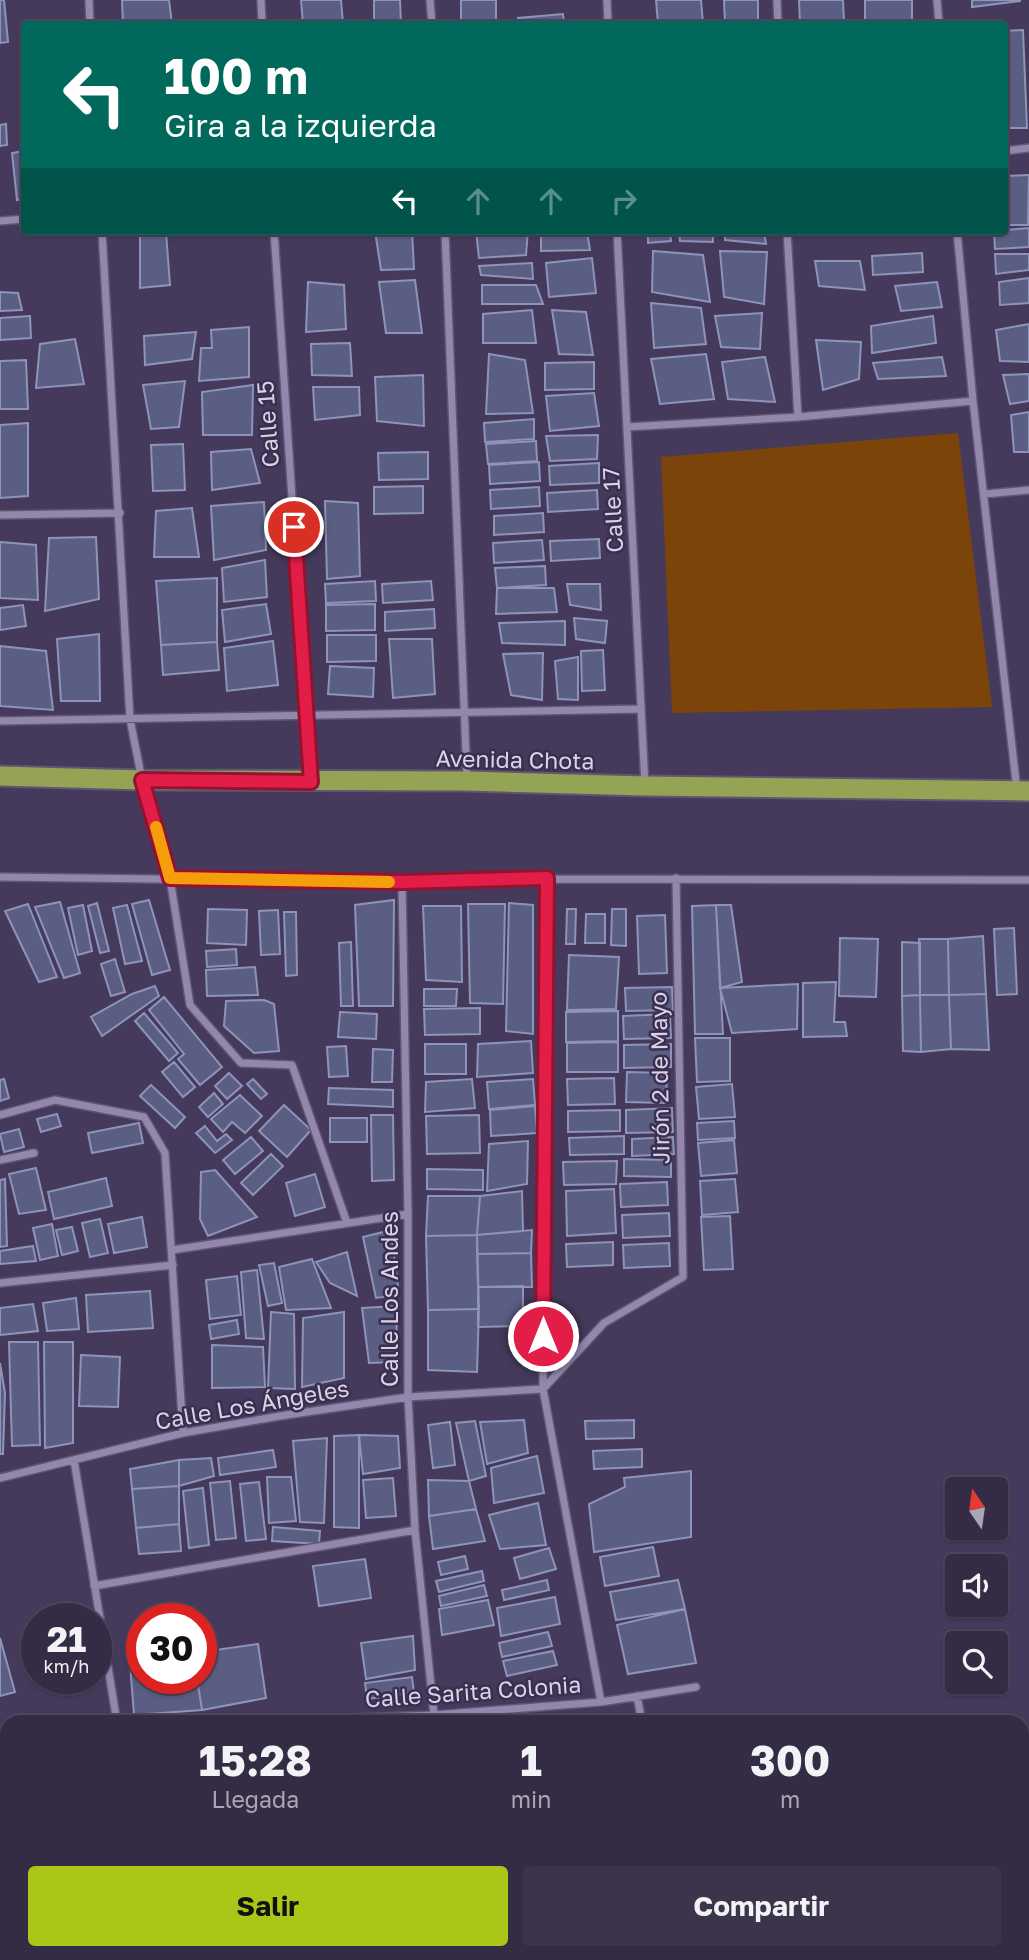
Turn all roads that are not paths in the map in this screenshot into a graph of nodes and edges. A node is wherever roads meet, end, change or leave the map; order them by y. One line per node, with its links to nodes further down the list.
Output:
1 (89, 0): 7 (street)
2 (261, 0): 8 (street)
3 (430, 0): 9 (street)
4 (607, 0): 10 (street)
5 (777, 0): 11 (street)
6 (937, 0): 12 (street)
7 (90, 21)
8 (262, 21)
9 (432, 21)
10 (608, 21)
11 (778, 21)
12 (939, 21)
13 (1029, 148): 14 (street)
14 (1008, 151)
15 (21, 219): 16 (street)
16 (0, 221)
17 (102, 235): 28 (street)
18 (274, 235): 32 (street, Calle 15)
19 (446, 235): 31 (street)
20 (617, 235): 25 (street, Calle 17)
21 (788, 235): 24 (street)
22 (957, 235): 23 (street)
23 (973, 401): 24 (street); 27 (street)
24 (798, 417): 25 (street)
25 (627, 427): 30 (street, Calle 17)
26 (1029, 490): 27 (street)
27 (985, 494): 40 (street)
28 (120, 513): 29 (street); 33 (street)
29 (0, 515)
30 (640, 709): 31 (street); 39 (street, Calle 17)
31 (464, 713): 32 (street); 37 (street)
32 (306, 715): 33 (street); 38 (street, Calle 15)
33 (130, 719): 34 (street); 36 (street)
34 (0, 721)
35 (0, 776): 36 (highway, Avenida Chota)
36 (142, 780): 38 (highway, Avenida Chota); 42 (street)
37 (467, 781): 38 (highway, Avenida Chota); 39 (highway, Avenida Chota)
38 (311, 782)
39 (645, 786): 40 (highway, Avenida Chota)
40 (1023, 791)
41 (0, 877): 42 (street)
42 (170, 878): 46 (street); 51 (street)
43 (547, 878): 44 (street); 46 (street); 55 (street)
44 (676, 878): 45 (street); 55 (street, Jirón 2 de Mayo)
45 (1029, 880)
46 (402, 882): 50 (street, Calle Los Andes)
47 (0, 1115): 52 (street)
48 (34, 1153): 49 (street)
49 (0, 1160)
50 (408, 1213): 51 (street); 56 (street, Calle Los Andes)
51 (347, 1223): 52 (street)
52 (172, 1250): 53 (street)
53 (173, 1265): 54 (street); 57 (street)
54 (0, 1283)
55 (543, 1389): 56 (street, Calle Los Ángeles); 64 (street)
56 (408, 1397): 57 (street, Calle Los Ángeles); 60 (street, Calle Los Andes)
57 (183, 1433): 58 (street, Calle Los Ángeles)
58 (74, 1460): 59 (street, Calle Los Ángeles); 61 (street)
59 (0, 1478)
60 (415, 1530): 61 (street); 66 (street, Calle Los Andes)
61 (94, 1586): 65 (street)
62 (696, 1688): 63 (street, Calle Sarita Colonia)
63 (637, 1696): 64 (street, Calle Sarita Colonia); 67 (street)
64 (601, 1702): 66 (street, Calle Sarita Colonia)
65 (116, 1715)
66 (434, 1715)
67 (641, 1715)

